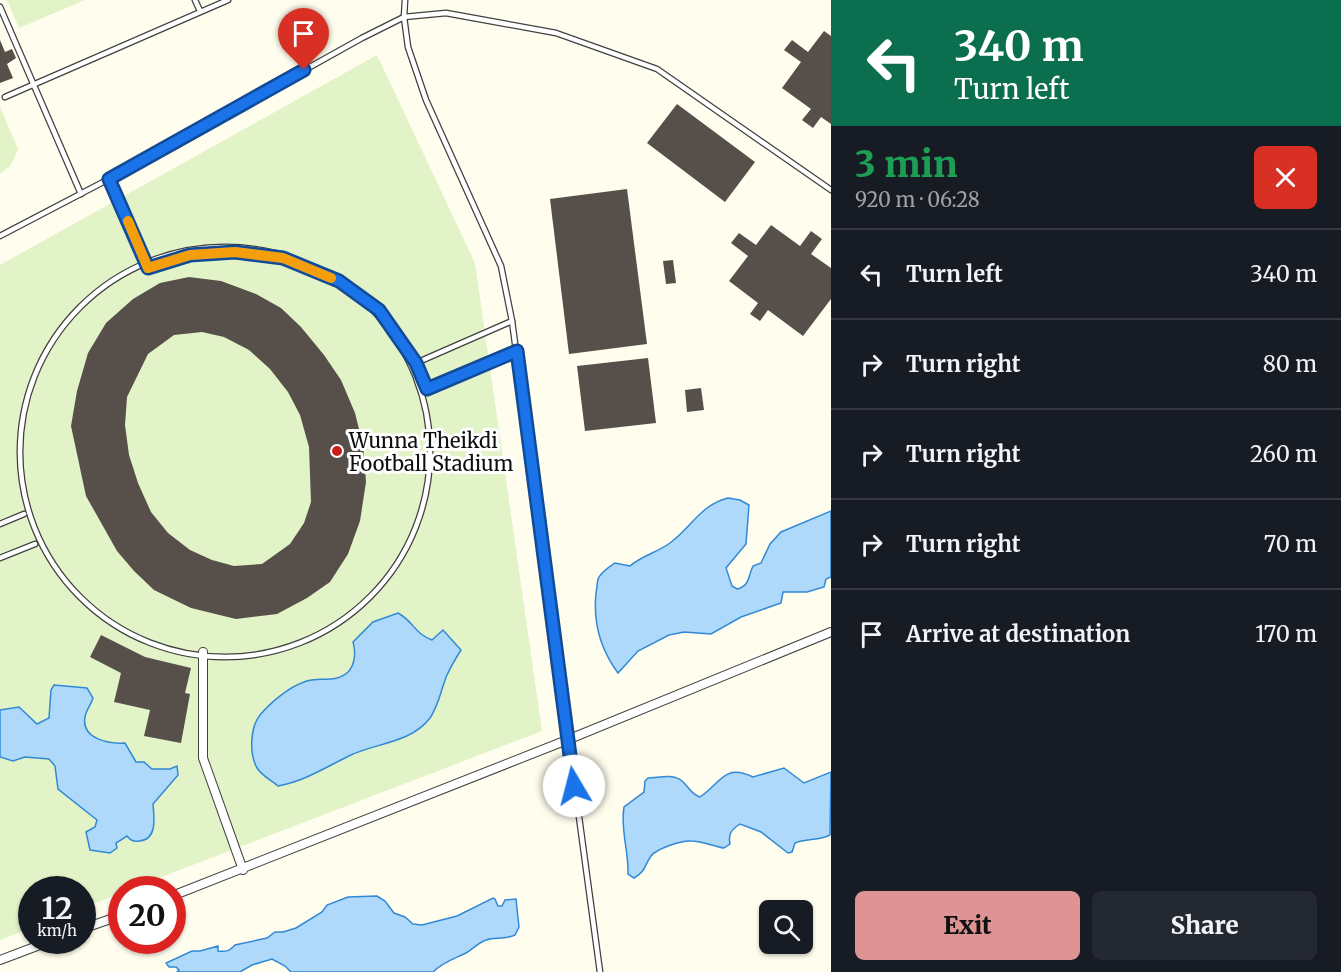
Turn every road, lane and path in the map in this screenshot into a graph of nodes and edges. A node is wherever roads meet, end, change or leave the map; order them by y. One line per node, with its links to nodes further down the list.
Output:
1 (195, 0): 5 (lane)
2 (228, 0): 5 (lane)
3 (405, 0): 6 (lane)
4 (0, 7): 7 (lane)
5 (200, 11): 7 (lane)
6 (404, 17): 9 (lane); 10 (lane); 14 (lane)
7 (34, 85): 8 (lane); 11 (lane)
8 (5, 97)
9 (109, 179): 11 (lane); 13 (lane)
10 (831, 190)
11 (81, 194): 12 (lane)
12 (0, 237)
13 (148, 268): 16 (lane); 18 (lane)
14 (512, 321): 15 (lane); 16 (lane)
15 (517, 351): 17 (lane); 24 (lane)
16 (416, 363): 17 (lane)
17 (427, 389): 23 (lane)
18 (24, 514): 19 (lane); 20 (lane)
19 (0, 524)
20 (35, 544): 21 (lane); 23 (lane)
21 (0, 558)
22 (831, 632): 24 (street)
23 (203, 652): 25 (street)
24 (567, 740): 25 (street); 29 (lane)
25 (243, 870): 26 (street)
26 (186, 891)
27 (18, 953): 28 (street)
28 (0, 960)
29 (600, 972)

